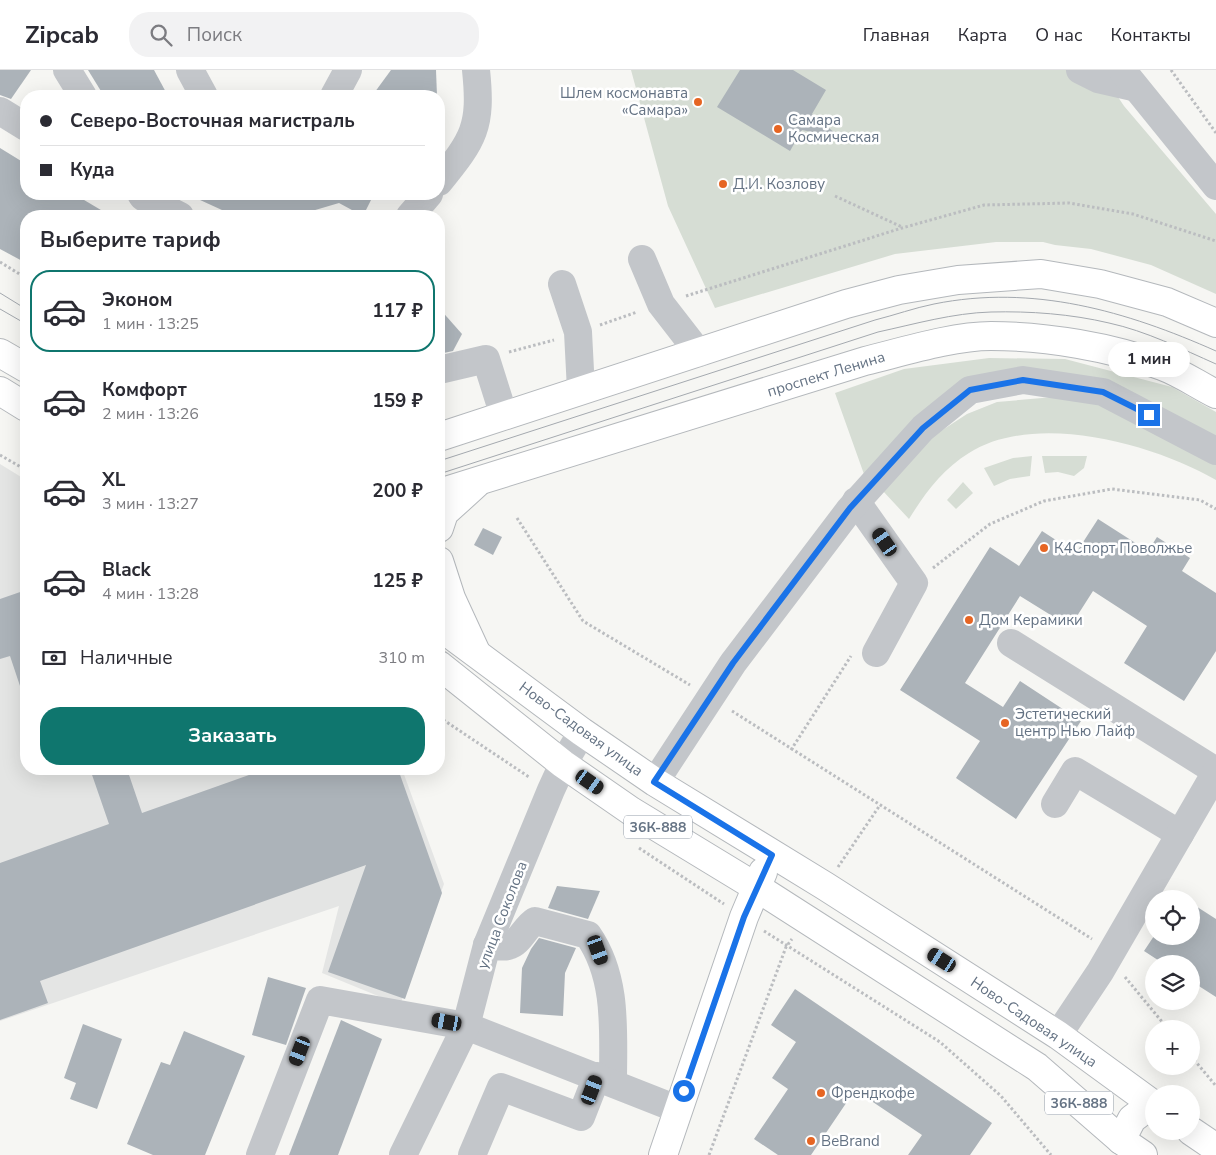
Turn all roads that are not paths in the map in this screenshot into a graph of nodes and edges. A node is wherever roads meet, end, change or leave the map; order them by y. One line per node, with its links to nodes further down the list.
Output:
1 (67, 70): 7 (street)
2 (190, 70): 8 (street)
3 (348, 70): 9 (street)
4 (476, 70): 12 (street)
5 (1080, 70): 6 (street)
6 (1128, 78): 13 (street)
7 (79, 90)
8 (201, 90)
9 (337, 90)
10 (0, 111): 11 (street)
11 (20, 123)
12 (445, 175)
13 (1216, 186)
14 (150, 200): 16 (street)
15 (424, 200): 17 (street)
16 (169, 210)
17 (415, 210)
18 (642, 259): 22 (street)
19 (562, 284): 25 (street)
20 (1216, 323): 22 (main road)
21 (0, 353): 23 (main road)
22 (699, 353): 25 (main road)
23 (20, 365)
24 (445, 369): 29 (street)
25 (581, 390): 29 (main road)
26 (0, 391): 28 (main road)
27 (1216, 394): 32 (main road, проспект Ленина)
28 (20, 403)
29 (504, 416): 30 (main road)
30 (445, 435)
31 (1216, 451): 34 (street)
32 (480, 481): 33 (main road, проспект Ленина); 35 (main road)
33 (445, 491)
34 (856, 502): 40 (street); 45 (street)
35 (445, 512)
36 (445, 580): 39 (main road)
37 (445, 630): 39 (main road, Ново-Садовая улица)
38 (1011, 643): 44 (street)
39 (475, 651): 42 (main road, Ново-Садовая улица)
40 (876, 653)
41 (445, 670): 43 (main road, 36К-888)
42 (582, 732): 43 (street, улица Соколова); 45 (main road, Ново-Садовая улица)
43 (563, 764): 49 (main road, 36К-888); 50 (street, улица Соколова)
44 (1216, 772): 47 (street)
45 (654, 782): 48 (main road, Ново-Садовая улица)
46 (1055, 804): 47 (street)
47 (1180, 834): 52 (street)
48 (772, 855): 49 (main road); 52 (main road, Ново-Садовая улица)
49 (756, 887): 55 (main road); 58 (main road, 36К-888)
50 (487, 945): 51 (street, улица Соколова); 53 (street)
51 (466, 1026): 53 (street); 60 (street); 61 (street, улица Соколова)
52 (1058, 1035): 54 (main road, Ново-Садовая улица / 36К-888)
53 (605, 1079): 55 (street); 62 (street)
54 (1145, 1099)
55 (677, 1109): 63 (main road)
56 (1145, 1111): 58 (main road)
57 (1200, 1137): 59 (main road)
58 (1132, 1147)
59 (1216, 1148)
60 (260, 1155)
61 (403, 1155)
62 (472, 1155)
63 (663, 1155)

